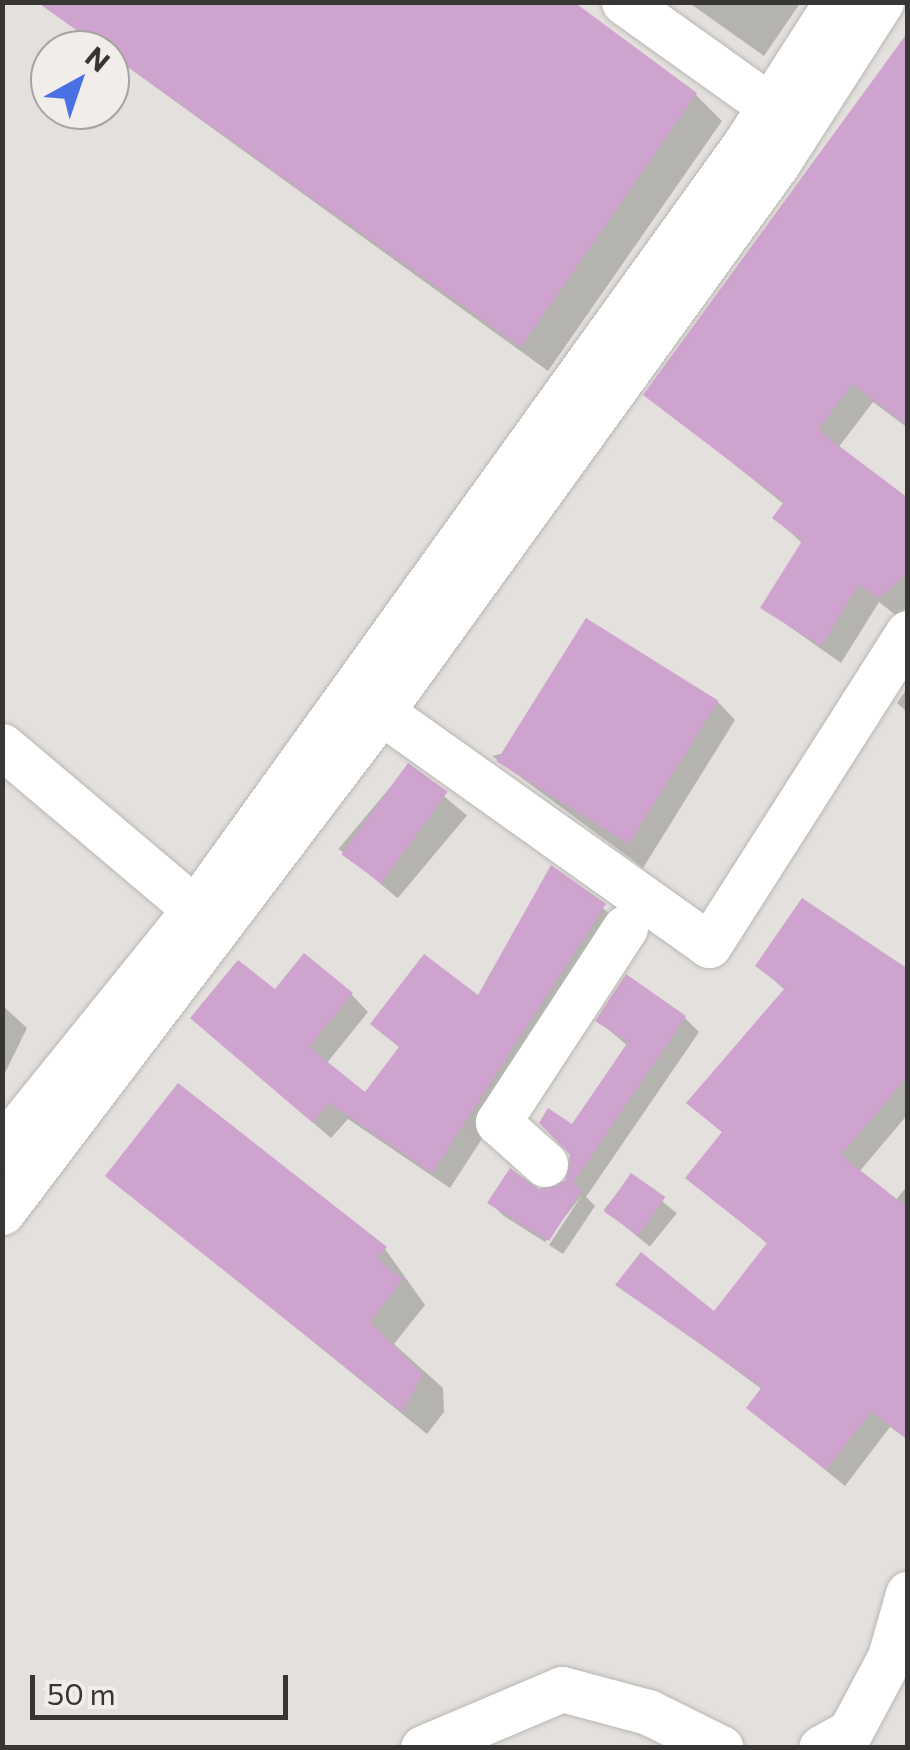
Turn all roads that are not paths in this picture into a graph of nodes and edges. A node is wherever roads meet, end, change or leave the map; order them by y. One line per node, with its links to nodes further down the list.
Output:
1 (624, 2): 4 (street)
2 (836, 2): 4 (street)
3 (881, 2): 6 (street)
4 (770, 106): 6 (street)
5 (908, 633): 9 (street)
6 (367, 702): 8 (street); 9 (street); 12 (street)
7 (2, 746): 8 (street)
8 (196, 909): 10 (street)
9 (635, 914): 11 (street)
10 (2, 1148)
11 (545, 1164)
12 (2, 1212)
13 (908, 1594): 16 (street)
14 (422, 1748): 15 (street)
15 (721, 1748)
16 (821, 1748)

